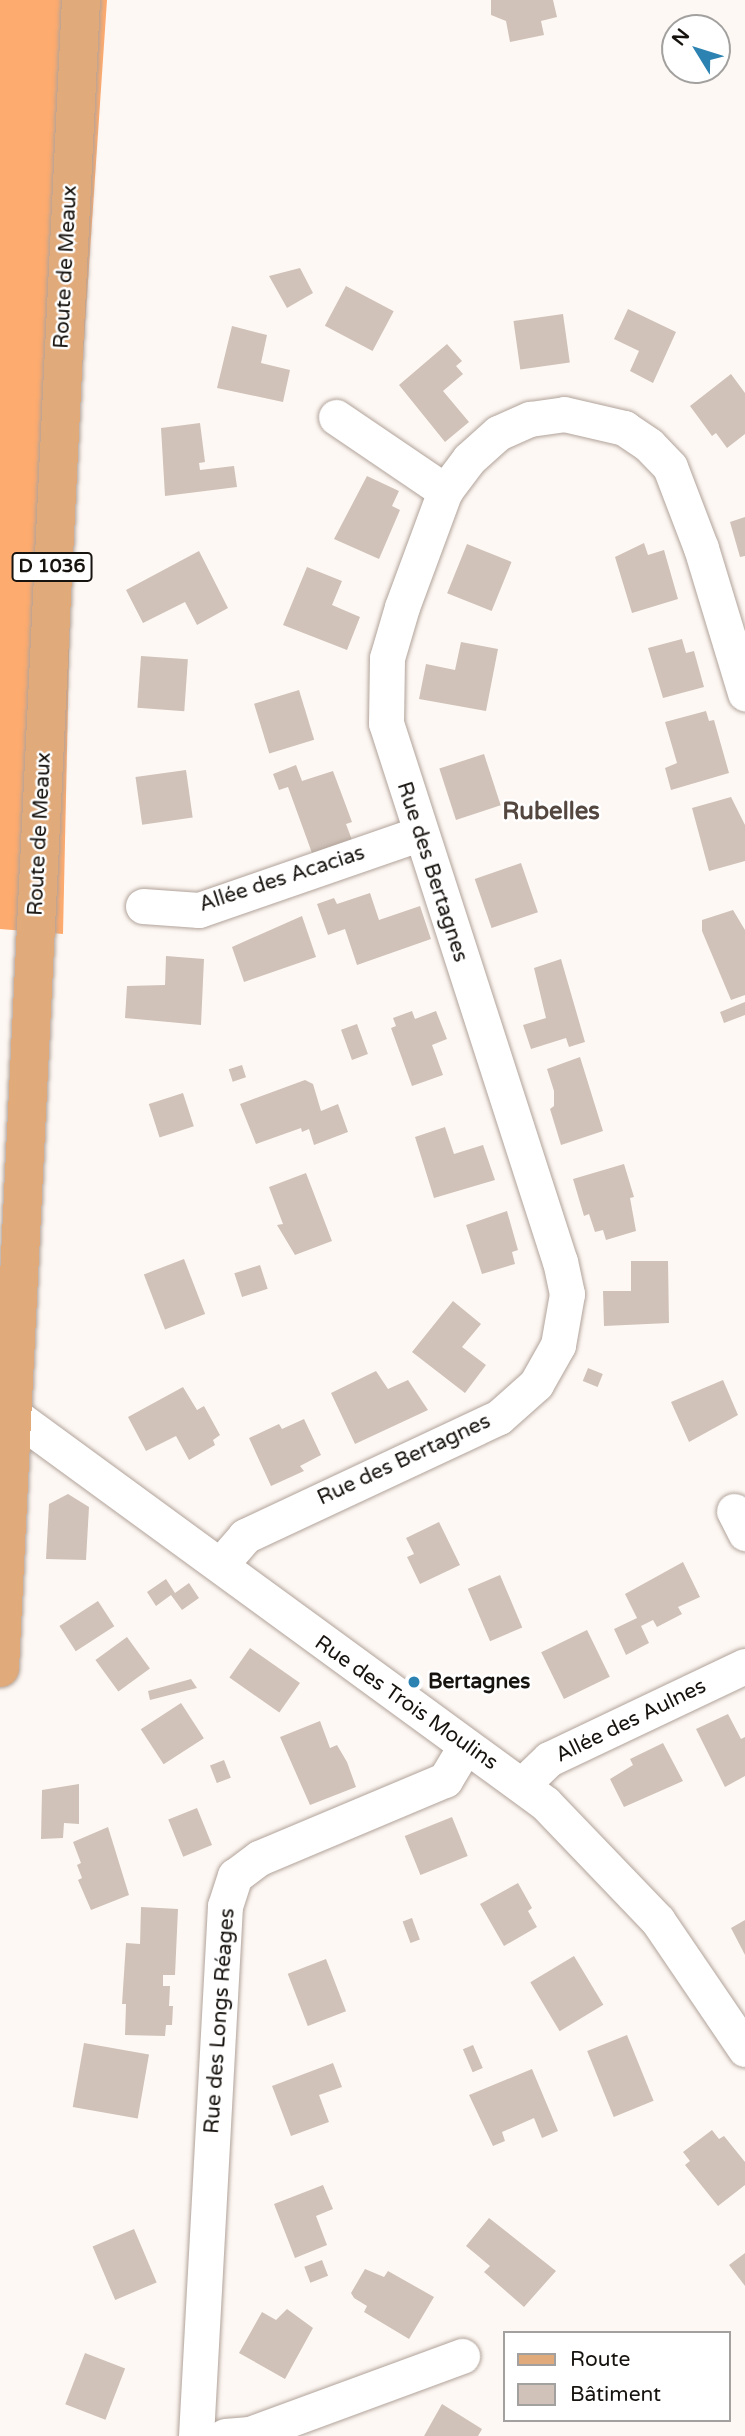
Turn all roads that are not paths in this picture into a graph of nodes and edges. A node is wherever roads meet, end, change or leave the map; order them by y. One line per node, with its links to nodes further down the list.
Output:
1 (81, 0): 7 (main road, Route de Meaux / D 1036)
2 (336, 417): 3 (street)
3 (445, 491): 4 (street, Rue des Bertagnes); 5 (street, Rue des Bertagnes)
4 (745, 693)
5 (419, 834): 6 (street, Allée des Acacias); 8 (street, Rue des Bertagnes)
6 (144, 906)
7 (6, 1408): 8 (street, Rue des Trois Moulins); 10 (main road, Route de Meaux / D 1036)
8 (221, 1564): 11 (street, Rue des Trois Moulins)
9 (745, 1666): 12 (street, Allée des Aulnes)
10 (0, 1668)
11 (465, 1747): 12 (street, Rue des Trois Moulins); 15 (street, Rue des Longs Réages)
12 (523, 1784): 13 (street, Rue des Trois Moulins)
13 (743, 2040)
14 (462, 2356): 16 (street)
15 (196, 2436)
16 (225, 2436)

